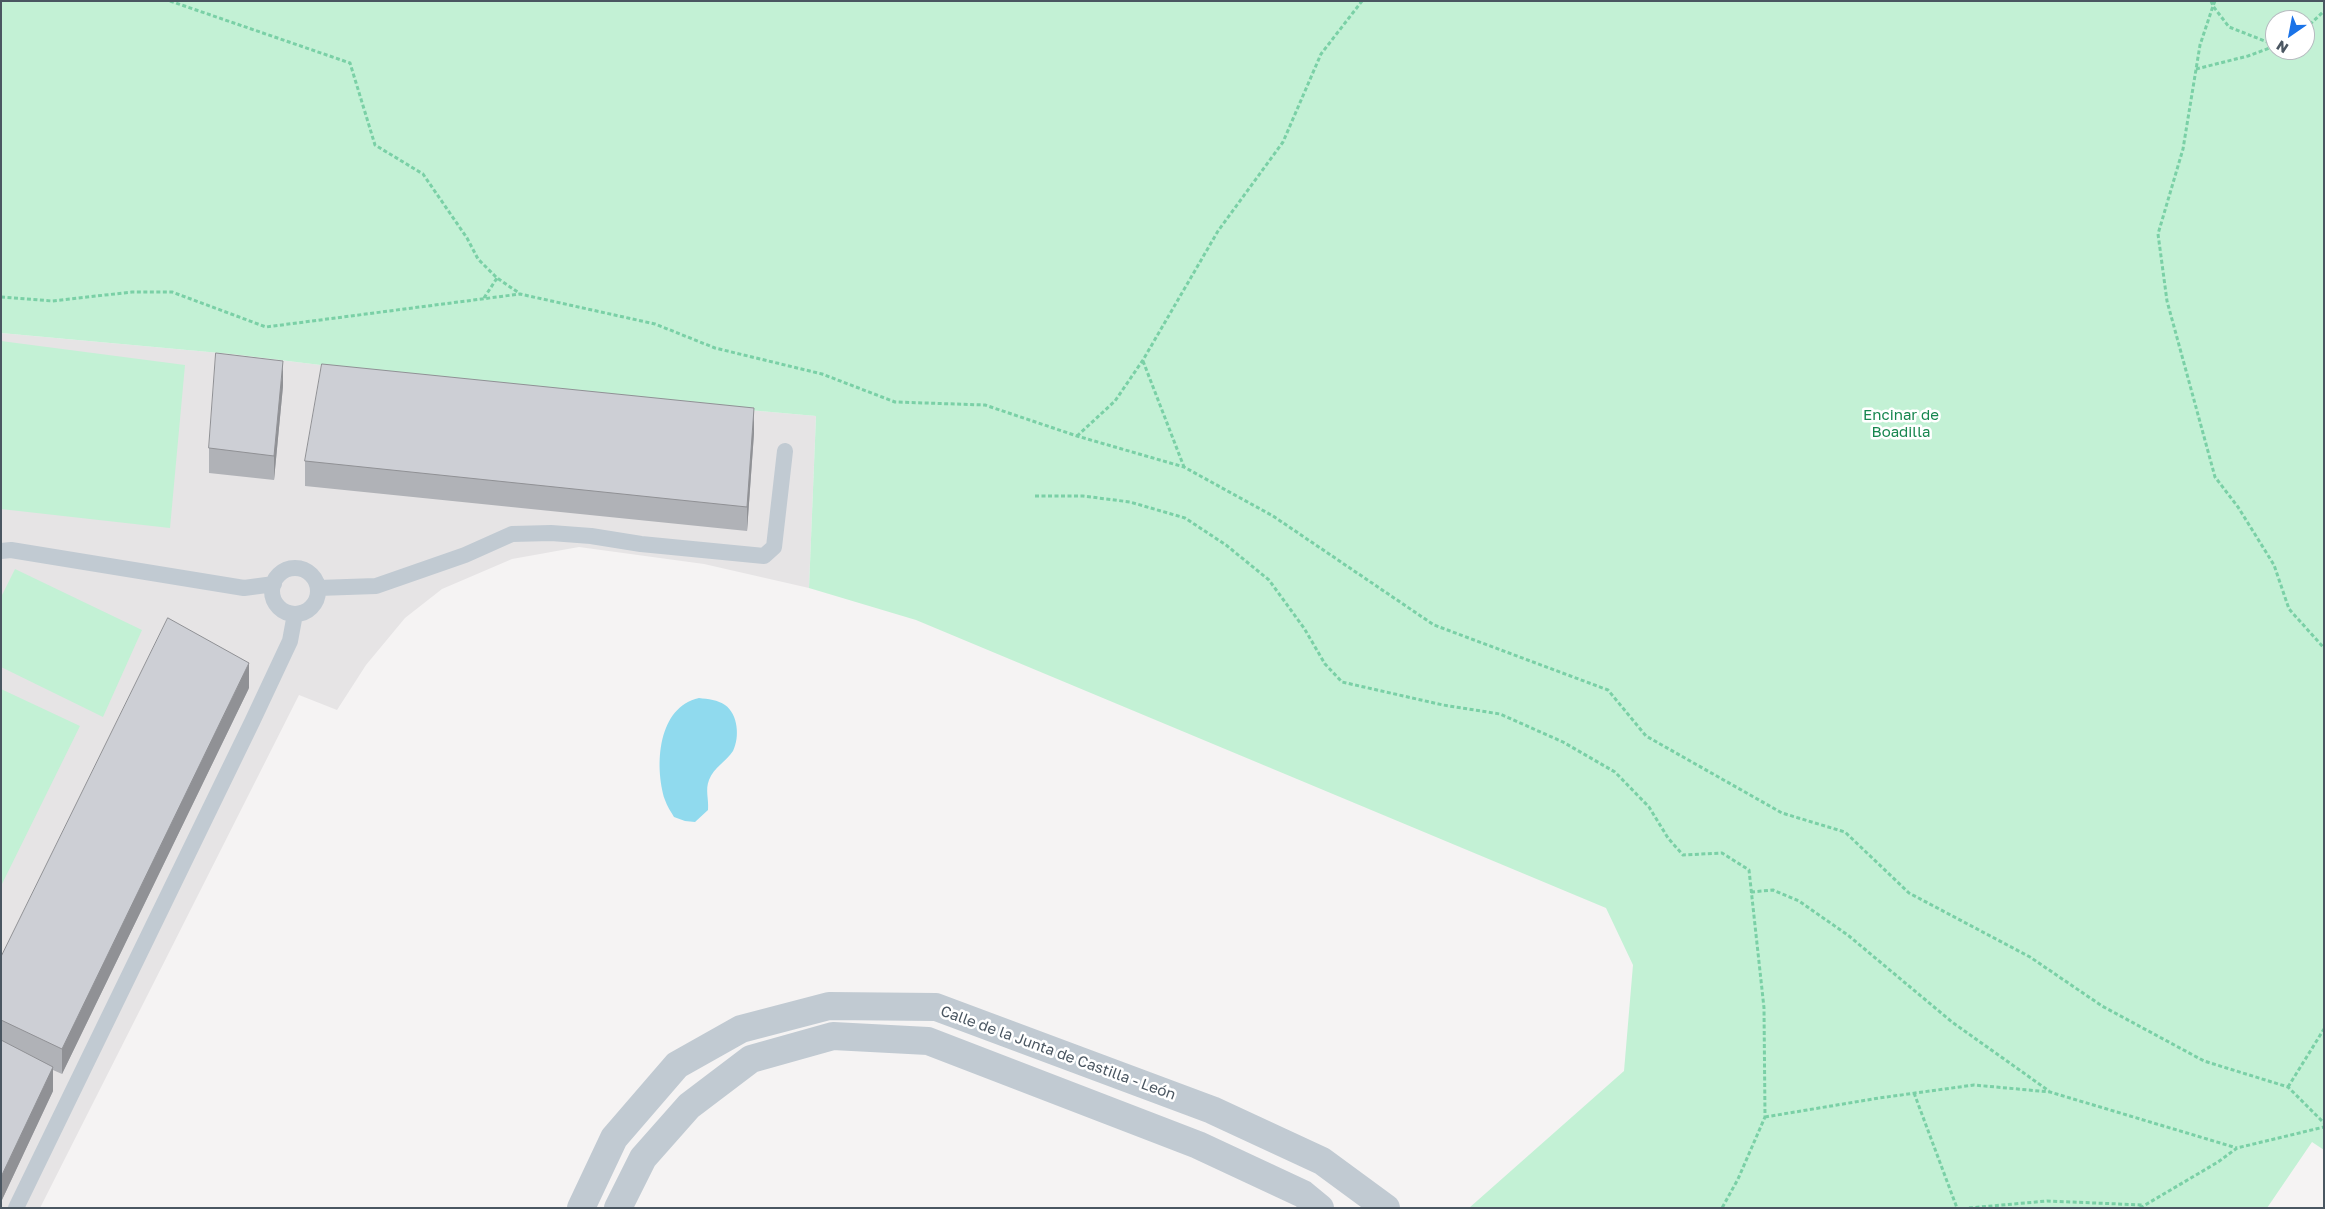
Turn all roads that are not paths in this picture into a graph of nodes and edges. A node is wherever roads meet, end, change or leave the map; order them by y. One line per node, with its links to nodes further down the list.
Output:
1 (785, 451): 4 (lane)
2 (1, 551): 3 (lane)
3 (274, 584): 4 (lane); 5 (lane)
4 (318, 588): 5 (lane)
5 (295, 614): 6 (lane)
6 (16, 1208)
7 (581, 1208): 10 (street, Calle de la Junta de Castilla - León)
8 (618, 1208): 9 (street)
9 (1320, 1208)
10 (1386, 1208)

